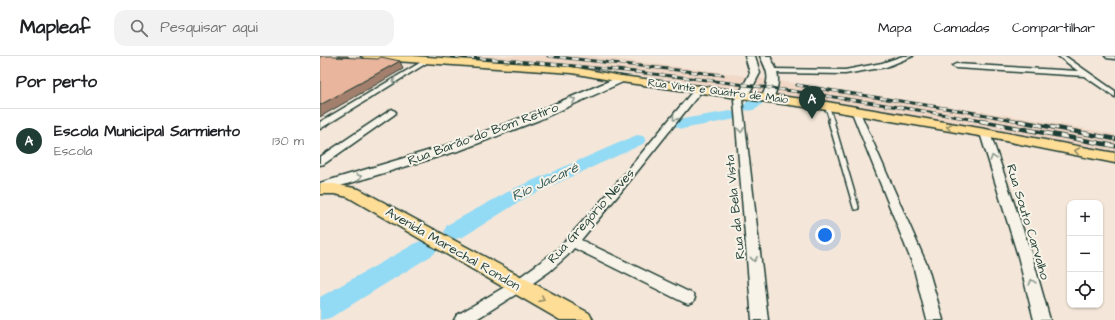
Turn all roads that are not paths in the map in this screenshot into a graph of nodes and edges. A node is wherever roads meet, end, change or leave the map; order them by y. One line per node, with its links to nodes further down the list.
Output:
1 (366, 56): 8 (main road, Rua Vinte e Quatro de Maio)
2 (750, 56): 14 (main road)
3 (765, 56): 10 (main road)
4 (910, 56): 10 (street)
5 (1061, 56): 11 (street)
6 (1110, 56): 7 (main road)
7 (1115, 56)
8 (428, 60): 12 (main road, Rua Vinte e Quatro de Maio); 20 (street, one-way to 20)
9 (956, 66): 11 (street)
10 (773, 71): 16 (main road)
11 (1085, 74): 15 (street)
12 (621, 79): 13 (main road, Rua Vinte e Quatro de Maio); 24 (main road, Rua Barão do Bom Retiro, one-way to 12)
13 (700, 88): 14 (main road, Rua Vinte e Quatro de Maio); 26 (street, Rua Gregório Neves, one-way to 26)
14 (744, 94): 16 (main road, Rua Vinte e Quatro de Maio); 31 (street, Rua da Bela Vista, one-way to 31)
15 (1115, 95)
16 (768, 97): 17 (main road, Rua Vinte e Quatro de Maio)
17 (827, 106): 18 (main road, Rua Vinte e Quatro de Maio); 25 (lane)
18 (855, 110): 21 (main road, Rua Vinte e Quatro de Maio, one-way to 18); 32 (street)
19 (392, 112): 23 (street)
20 (320, 126)
21 (984, 133): 22 (main road, Rua Vinte e Quatro de Maio, one-way to 21); 33 (street, Rua Souto Carvalho, one-way to 21)
22 (1115, 158)
23 (320, 162)
24 (321, 189): 27 (main road, Avenida Marechal Rondon)
25 (856, 207)
26 (572, 241): 27 (street, Rua Gregório Neves); 28 (street)
27 (518, 286): 29 (street, Rua Gregório Neves); 30 (main road, Avenida Marechal Rondon, one-way to 30)
28 (688, 298)
29 (462, 320)
30 (581, 320)
31 (760, 320)
32 (935, 320)
33 (1042, 320)

